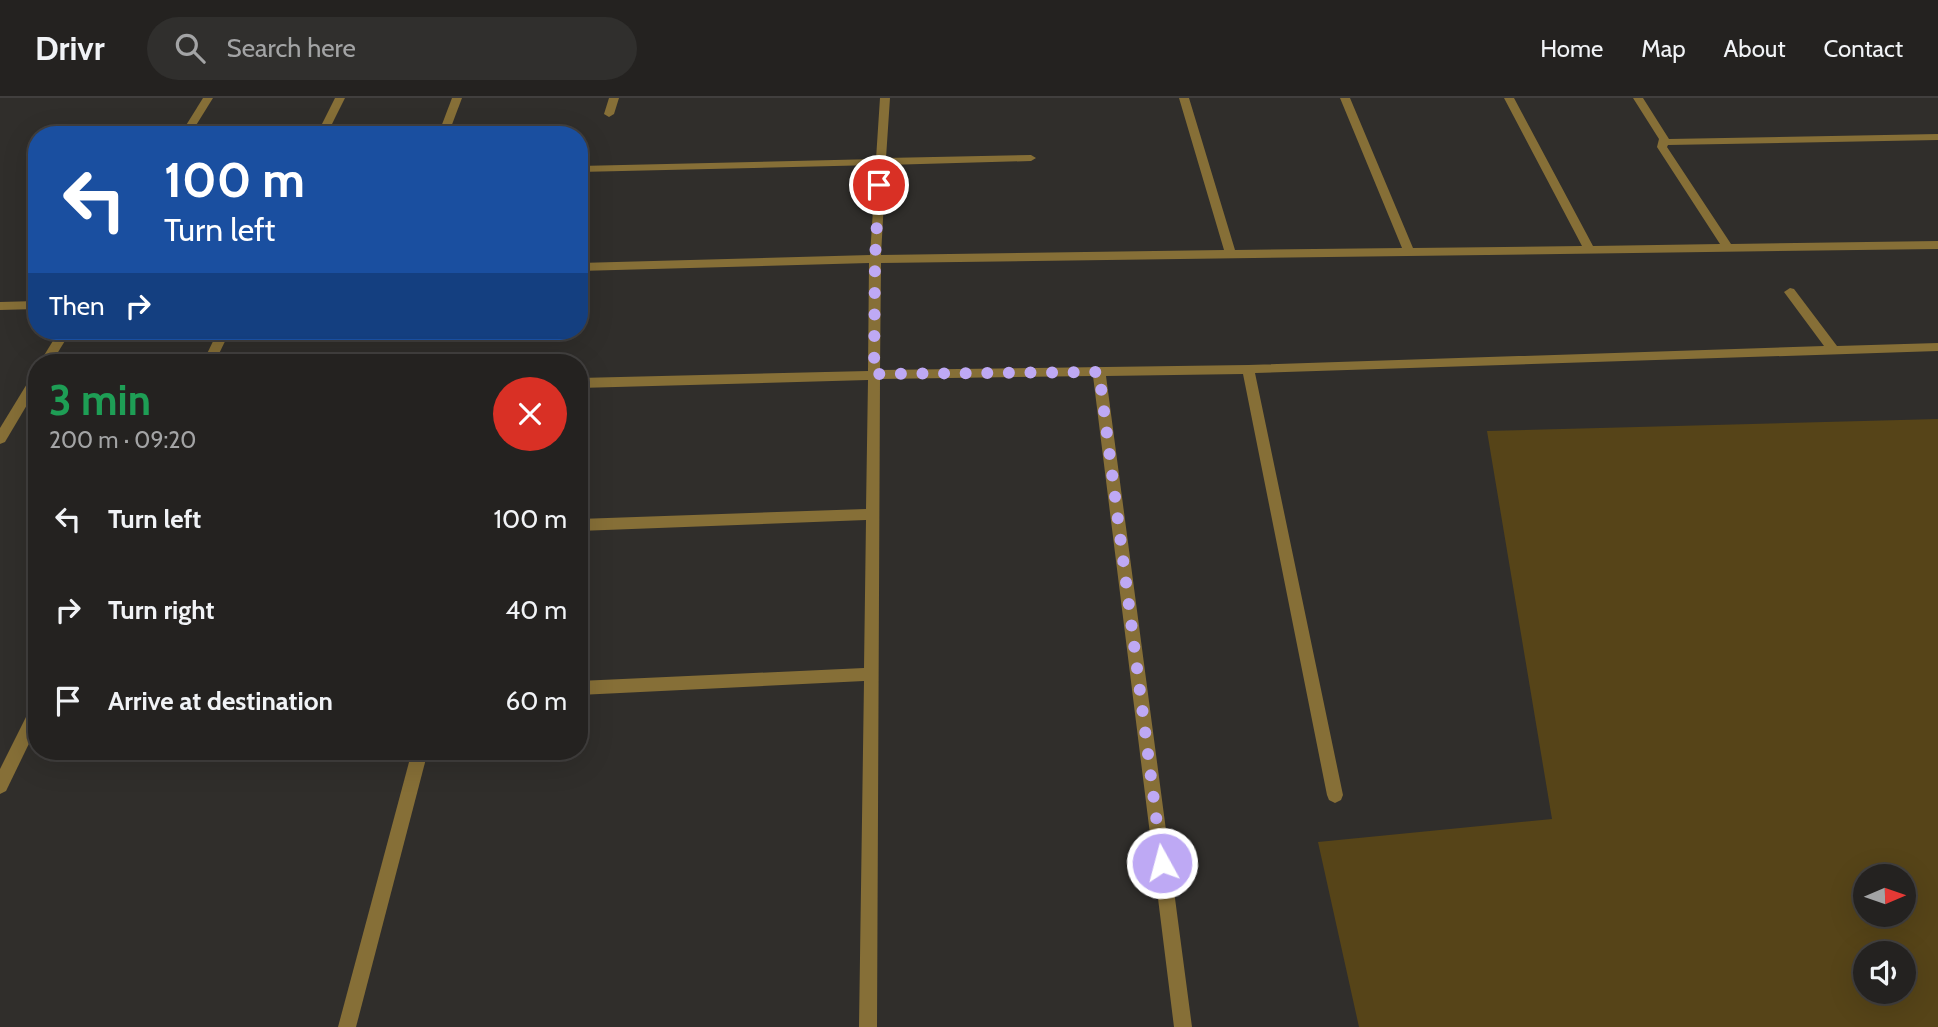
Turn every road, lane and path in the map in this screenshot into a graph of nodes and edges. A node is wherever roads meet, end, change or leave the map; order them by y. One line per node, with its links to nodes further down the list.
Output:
1 (208, 98): 12 (street)
2 (340, 98): 11 (street)
3 (457, 98): 13 (street)
4 (614, 98): 10 (street)
5 (885, 98): 17 (street)
6 (1184, 98): 23 (street)
7 (1345, 98): 22 (street)
8 (1509, 98): 21 (street)
9 (1638, 98): 15 (street)
10 (609, 114)
11 (326, 125)
12 (191, 126)
13 (446, 126)
14 (1938, 137): 15 (street)
15 (1663, 142): 20 (street)
16 (1031, 158): 17 (street)
17 (881, 160): 18 (street); 24 (street)
18 (588, 169)
19 (1938, 245): 20 (street)
20 (1728, 248): 21 (street)
21 (1589, 249): 22 (street)
22 (1409, 252): 23 (street)
23 (1231, 254): 24 (street)
24 (875, 259): 25 (street); 33 (street)
25 (588, 267)
26 (1790, 292): 30 (street)
27 (28, 305): 28 (street)
28 (0, 306)
29 (1938, 347): 30 (street)
30 (1833, 349): 31 (street)
31 (1248, 369): 32 (street); 47 (street)
32 (1099, 372): 33 (street); 50 (street)
33 (874, 374): 34 (street); 40 (street)
34 (588, 383)
35 (28, 392): 36 (street)
36 (21, 404): 37 (street); 38 (street)
37 (28, 404)
38 (4, 424): 39 (street)
39 (0, 439)
40 (873, 514): 41 (street); 42 (street)
41 (588, 525)
42 (871, 674): 43 (street); 49 (street)
43 (588, 688)
44 (28, 730): 46 (street)
45 (418, 760): 48 (street)
46 (0, 786)
47 (1335, 795)
48 (347, 1027)
49 (868, 1027)
50 (1183, 1027)

